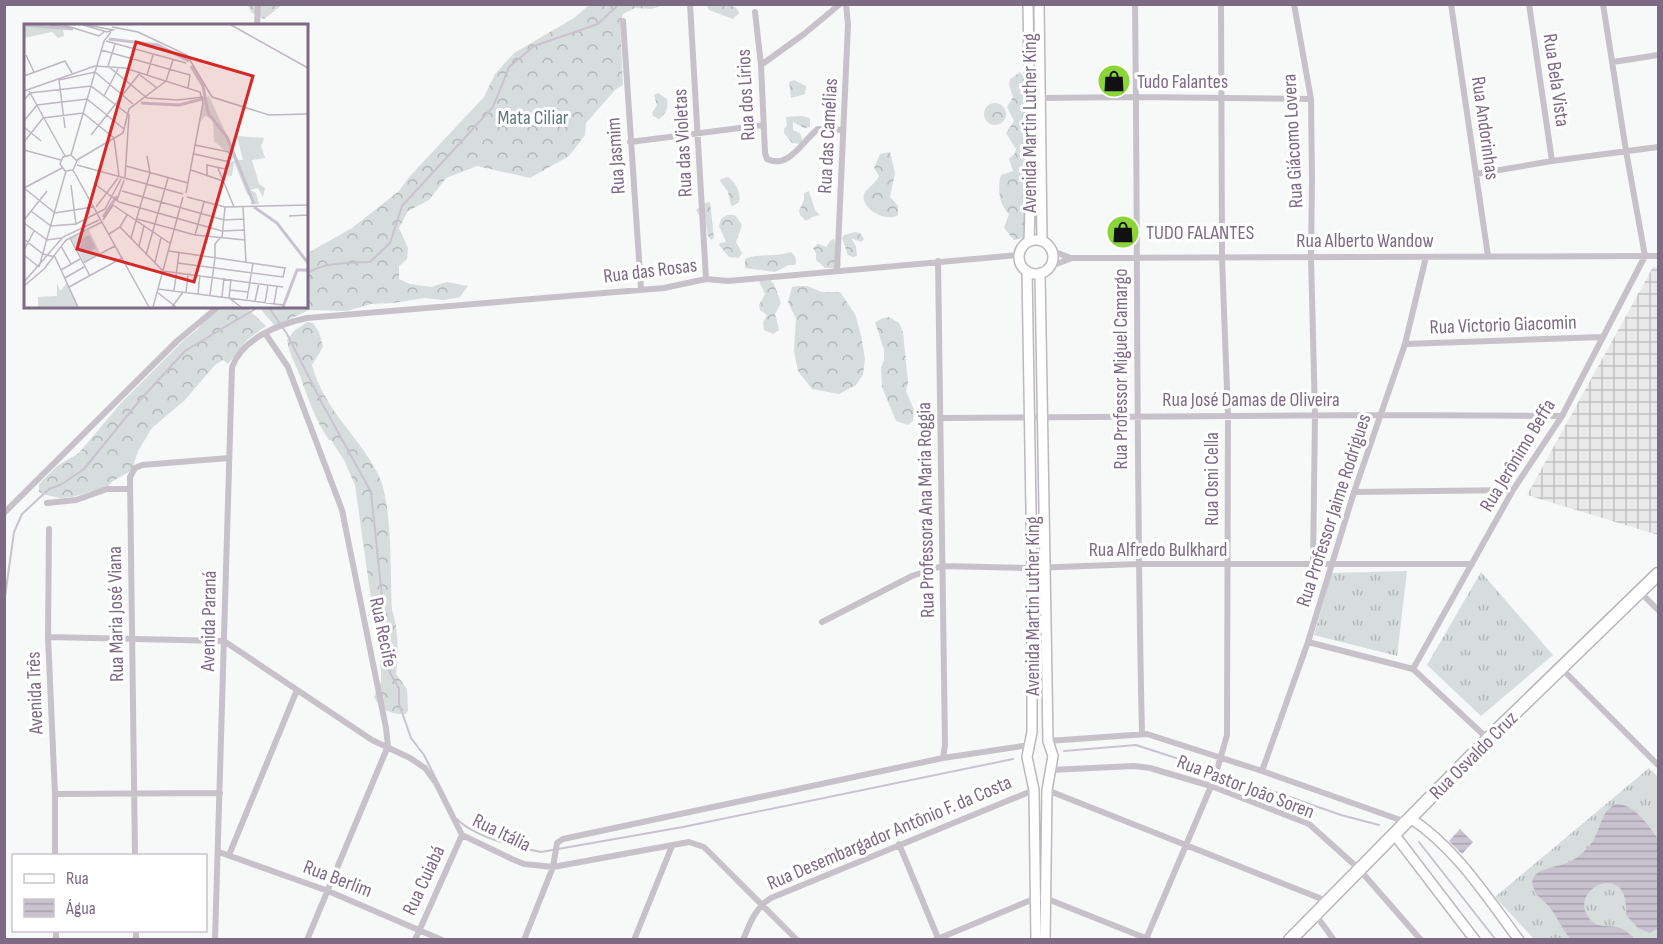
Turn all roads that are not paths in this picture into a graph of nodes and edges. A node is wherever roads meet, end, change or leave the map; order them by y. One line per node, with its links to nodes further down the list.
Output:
1 (258, 4): 15 (street)
2 (690, 4): 25 (street, Rua das Violetas)
3 (840, 4): 18 (street)
4 (846, 4): 24 (street, Rua das Camélias)
5 (1028, 4): 32 (main road, Avenida Martin Luther King)
6 (1039, 4): 20 (main road, Avenida Martin Luther King)
7 (1135, 4): 19 (street, Rua Professor Miguel Camargo)
8 (1221, 4): 21 (street, Rua Osni Cella)
9 (1294, 4): 22 (street, Rua Giácomo Lovera)
10 (1451, 4): 30 (street, Rua Andorinhas)
11 (1529, 4): 29 (street, Rua Bela Vista)
12 (1603, 4): 17 (street)
13 (755, 12): 18 (street, Rua dos Lírios)
14 (623, 21): 26 (street, Rua Jasmim)
15 (257, 24)
16 (1659, 55): 17 (street)
17 (1613, 62): 28 (street)
18 (761, 65): 23 (street, Rua dos Lírios)
19 (1136, 97): 20 (street); 21 (street); 42 (street, Rua Professor Miguel Camargo)
20 (1040, 98): 31 (main road, Avenida Martin Luther King)
21 (1223, 98): 22 (street); 41 (street, Rua Osni Cella)
22 (1311, 99): 38 (street, Rua Giácomo Lovera)
23 (763, 125): 24 (street, Rua dos Lírios); 25 (street)
24 (843, 130): 45 (street, Rua das Camélias)
25 (698, 133): 26 (street); 48 (street, Rua das Violetas)
26 (630, 142): 49 (street, Rua Jasmim)
27 (1659, 147): 28 (street)
28 (1626, 152): 29 (street); 36 (street)
29 (1552, 161): 30 (street)
30 (1476, 174): 35 (street, Rua Andorinhas)
31 (1042, 240): 32 (main road); 33 (main road)
32 (1029, 241): 34 (main road)
33 (1052, 251): 40 (street, Rua Alberto Wandow); 44 (main road)
34 (1019, 255): 43 (street, Rua das Rosas); 46 (main road)
35 (1488, 256): 36 (street, Rua Alberto Wandow); 39 (street, Rua Alberto Wandow)
36 (1645, 256): 37 (street, Rua Alberto Wandow); 53 (street, Rua Jerônimo Beffa)
37 (1659, 256)
38 (1311, 257): 39 (street, Rua Alberto Wandow); 41 (street, Rua Alberto Wandow); 55 (street, Rua Giácomo Lovera)
39 (1426, 257): 54 (street, Rua Professor Jaime Rodrigues)
40 (1072, 258): 42 (street, Rua Alberto Wandow); 44 (street, Rua Alberto Wandow)
41 (1222, 258): 42 (street, Rua Alberto Wandow); 58 (street, Rua Osni Cella)
42 (1136, 259): 57 (street, Rua Professor Miguel Camargo)
43 (938, 261): 45 (street, Rua das Rosas); 60 (street, Rua Professora Ana Maria Roggia)
44 (1051, 266): 47 (main road)
45 (837, 270): 48 (street, Rua das Rosas)
46 (1027, 271): 47 (main road); 61 (main road, Avenida Martin Luther King)
47 (1040, 273): 62 (main road, Avenida Martin Luther King)
48 (706, 279): 49 (street, Rua das Rosas)
49 (640, 289): 51 (street, Rua das Rosas)
50 (217, 308): 68 (street)
51 (282, 326): 52 (street, Avenida Paraná)
52 (265, 333): 63 (street, Avenida Paraná); 95 (street, Rua Recife)
53 (1602, 337): 54 (street, Rua Victorio Giacomin); 59 (street, Rua Jerônimo Beffa)
54 (1405, 344): 56 (street, Rua Professor Jaime Rodrigues)
55 (1315, 415): 56 (street, Rua José Damas de Oliveira); 58 (street, Rua José Damas de Oliveira); 74 (street, Rua Giácomo Lovera)
56 (1380, 415): 59 (street, Rua José Damas de Oliveira); 66 (street, Rua Professor Jaime Rodrigues)
57 (1137, 416): 58 (street, Rua José Damas de Oliveira); 62 (street, Rua José Damas de Oliveira); 70 (street, Rua Professor Miguel Camargo)
58 (1228, 416): 73 (street, Rua Osni Cella)
59 (1562, 416): 65 (street, Rua Jerônimo Beffa)
60 (940, 418): 61 (street, Rua José Damas de Oliveira); 75 (street, Rua Professora Ana Maria Roggia)
61 (1029, 418): 62 (street, Rua José Damas de Oliveira); 77 (main road, Avenida Martin Luther King)
62 (1042, 418): 76 (main road, Avenida Martin Luther King)
63 (229, 458): 64 (street, Rua Maria José Viana); 84 (street, Avenida Paraná)
64 (130, 489): 67 (street); 83 (street, Rua Maria José Viana)
65 (1513, 490): 66 (street); 72 (street, Rua Jerônimo Beffa)
66 (1354, 492): 71 (street, Rua Professor Jaime Rodrigues)
67 (47, 503)
68 (4, 513)
69 (49, 529): 82 (street, Avenida Três)
70 (1138, 564): 73 (street, Rua Alfredo Bulkhard); 76 (street, Rua Alfredo Bulkhard); 91 (street, Rua Professor Miguel Camargo)
71 (1331, 564): 72 (street, Rua Alfredo Bulkhard); 74 (street, Rua Alfredo Bulkhard); 85 (street, Rua Professor Jaime Rodrigues)
72 (1472, 564): 89 (street, Rua Jerônimo Beffa)
73 (1227, 565): 74 (street, Rua Alfredo Bulkhard); 97 (street, Rua Osni Cella)
74 (1313, 565)
75 (942, 566): 77 (street, Rua Alfredo Bulkhard); 81 (street, Rua Alfredo Bulkhard); 96 (street, Rua Professora Ana Maria Roggia)
76 (1044, 567): 77 (street, Rua Alfredo Bulkhard); 87 (main road, Avenida Martin Luther King)
77 (1032, 568): 86 (main road, Avenida Martin Luther King)
78 (1659, 574): 79 (highway, Rua Osvaldo Cruz)
79 (1640, 592): 80 (street); 88 (highway, Rua Osvaldo Cruz)
80 (1659, 610)
81 (822, 621)
82 (48, 637): 83 (street); 106 (street, Avenida Três)
83 (132, 638): 84 (street); 107 (street, Rua Maria José Viana)
84 (224, 641): 90 (street, Rua Itália); 105 (street, Avenida Paraná)
85 (1308, 642): 89 (street); 101 (street, Rua Professor Jaime Rodrigues)
86 (1032, 660): 87 (main road); 94 (main road, Avenida Martin Luther King)
87 (1046, 660): 93 (main road, Avenida Martin Luther King)
88 (1561, 668): 92 (highway, Rua Osvaldo Cruz); 98 (street)
89 (1413, 669): 92 (street)
90 (297, 690): 95 (street, Rua Itália); 119 (street)
91 (1142, 733): 93 (street, Rua Pastor João Soren); 97 (street, Rua Pastor João Soren)
92 (1488, 739): 108 (highway, Rua Osvaldo Cruz)
93 (1048, 741): 94 (main road); 100 (main road, Avenida Martin Luther King)
94 (1029, 745): 96 (street); 99 (main road, Avenida Martin Luther King)
95 (388, 746): 112 (street, Rua Itália); 122 (street)
96 (943, 758): 120 (street)
97 (1221, 760): 101 (street, Rua Pastor João Soren); 102 (street, Rua Osni Cella)
98 (1659, 765)
99 (1031, 770): 100 (main road); 103 (main road, Avenida Martin Luther King)
100 (1050, 770): 102 (street, Rua Pastor João Soren); 104 (main road, Avenida Martin Luther King)
101 (1262, 771): 108 (street, Rua Pastor João Soren)
102 (1211, 786): 114 (street, Rua Osni Cella); 121 (street, Rua Pastor João Soren)
103 (1034, 790): 110 (main road, Avenida Martin Luther King); 113 (street, Rua Desembargador Antônio F. da Costa)
104 (1047, 790): 109 (main road, Avenida Martin Luther King); 114 (street)
105 (220, 793): 107 (street); 116 (street, Avenida Paraná)
106 (55, 794): 107 (street); 117 (street, Avenida Três)
107 (135, 794): 118 (street, Rua Maria José Viana)
108 (1408, 820): 111 (highway, Rua Osvaldo Cruz); 144 (main road)
109 (1047, 828): 110 (main road); 123 (main road, Avenida Martin Luther King)
110 (1036, 829): 123 (main road, Avenida Martin Luther King)
111 (1394, 834): 121 (highway, Rua Osvaldo Cruz); 143 (main road)
112 (462, 835): 120 (street, Rua Itália); 127 (street, Rua Cuiabá)
113 (899, 844): 125 (street, Rua Desembargador Antônio F. da Costa); 136 (street)
114 (1186, 845): 124 (street); 139 (street, Rua Osni Cella)
115 (672, 846): 120 (street, Rua Itália); 125 (street, Rua Itália); 133 (street)
116 (219, 852): 119 (street, Rua Berlim); 128 (street, Avenida Paraná)
117 (55, 854)
118 (135, 854)
119 (229, 855): 122 (street, Rua Berlim)
120 (553, 867): 132 (street)
121 (1359, 869): 124 (highway, Rua Osvaldo Cruz); 142 (street, Rua Pastor João Soren)
122 (328, 891): 127 (street, Rua Berlim); 129 (street)
123 (1041, 898): 136 (street); 137 (main road, Avenida Martin Luther King); 138 (main road, Avenida Martin Luther King); 139 (street)
124 (1328, 901): 126 (highway, Rua Osvaldo Cruz)
125 (762, 903): 134 (street, Rua Desembargador Antônio F. da Costa); 135 (street, Rua Itália)
126 (1315, 914): 140 (highway, Rua Osvaldo Cruz); 141 (street)
127 (419, 929): 130 (street, Rua Cuiabá); 131 (street, Rua Berlim)
128 (215, 939)
129 (307, 939)
130 (415, 939)
131 (442, 939)
132 (524, 939)
133 (634, 939)
134 (742, 939)
135 (798, 939)
136 (936, 939)
137 (1036, 939)
138 (1046, 939)
139 (1147, 939)
140 (1290, 939)
141 (1334, 939)
142 (1421, 939)
143 (1475, 939)
144 (1519, 939)

